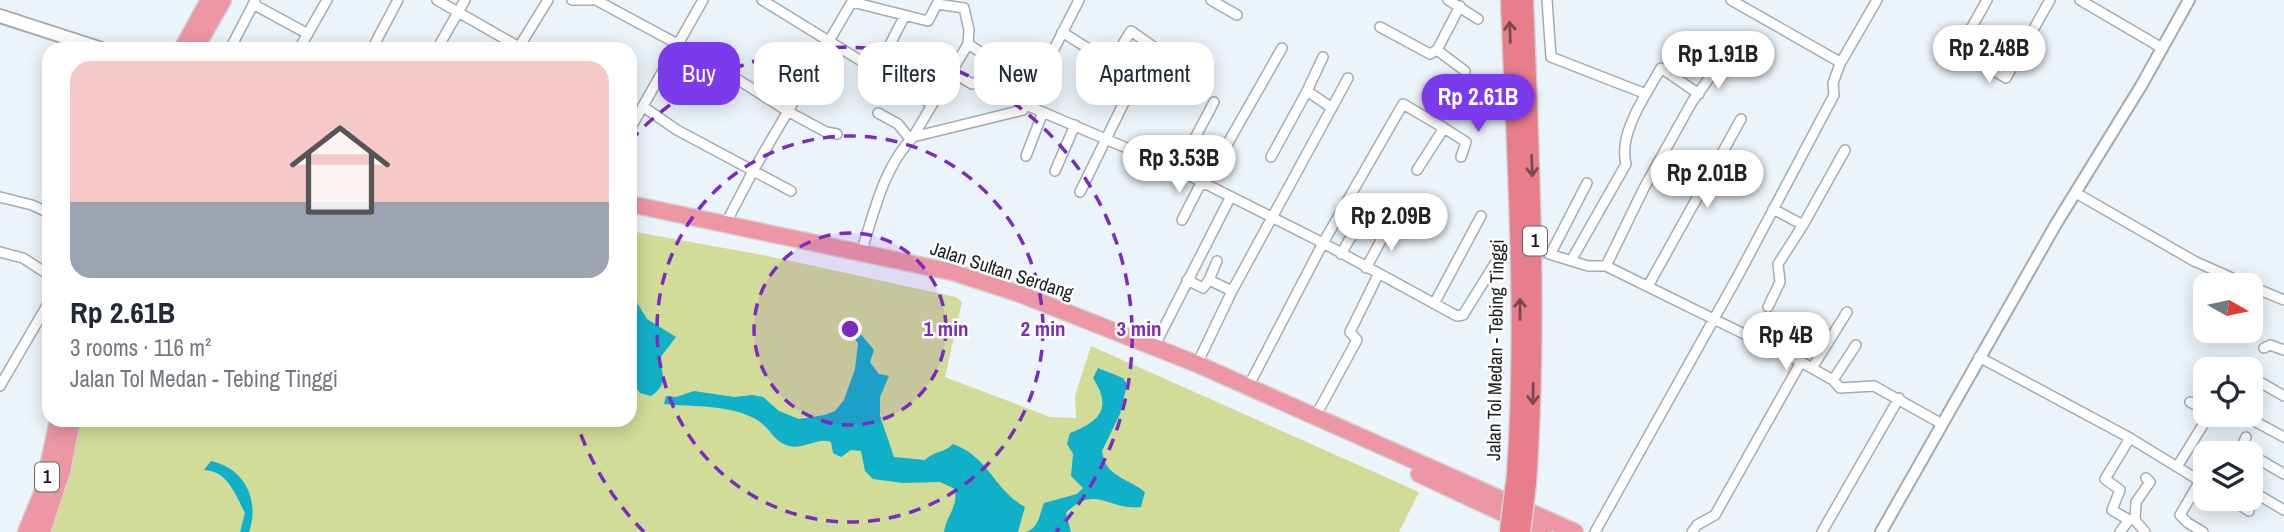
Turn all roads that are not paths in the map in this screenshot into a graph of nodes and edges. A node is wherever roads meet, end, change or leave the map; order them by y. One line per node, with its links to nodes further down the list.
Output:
1 (327, 0): 33 (street)
2 (398, 0): 40 (street)
3 (437, 0): 26 (street)
4 (465, 0): 26 (street)
5 (548, 0): 43 (street)
6 (572, 0): 7 (street)
7 (594, 0): 44 (street)
8 (703, 0): 45 (street)
9 (762, 0): 46 (street)
10 (1079, 0): 32 (street)
11 (1211, 0): 27 (street)
12 (1448, 0): 25 (street)
13 (1509, 0): 166 (highway, Jalan Tol Medan - Tebing Tinggi / 1, one-way to 13)
14 (1525, 0): 166 (highway, Jalan Tol Medan - Tebing Tinggi / 1, one-way to 166)
15 (1547, 0): 66 (street)
16 (1731, 0): 59 (street)
17 (1877, 0): 59 (street)
18 (1987, 0): 19 (street)
19 (2050, 0)
20 (2080, 0): 54 (street)
21 (2189, 0): 54 (street)
22 (853, 1): 29 (street); 46 (street)
23 (218, 2): 35 (highway); 36 (highway); 37 (highway)
24 (254, 2): 33 (street); 38 (street)
25 (1460, 6): 30 (street); 55 (street)
26 (458, 12): 41 (street); 42 (street)
27 (1237, 15)
28 (0, 16): 34 (main road)
29 (904, 17): 47 (street); 52 (street)
30 (1478, 19)
31 (1380, 27): 55 (street)
32 (1062, 32): 48 (street); 49 (street)
33 (309, 34): 39 (street)
34 (80, 42)
35 (188, 42)
36 (198, 42)
37 (213, 42)
38 (234, 42)
39 (304, 42)
40 (376, 42)
41 (441, 42)
42 (508, 42)
43 (522, 42)
44 (674, 42)
45 (679, 42)
46 (829, 42)
47 (891, 42)
48 (1057, 42)
49 (1078, 42)
50 (1124, 42): 51 (street)
51 (1147, 42)
52 (968, 44): 57 (street); 61 (street)
53 (1282, 48): 94 (street)
54 (2162, 48): 97 (street)
55 (1437, 50): 60 (street)
56 (1323, 57): 65 (street)
57 (960, 58)
58 (1723, 59): 67 (street)
59 (1840, 64): 101 (street)
60 (1465, 71)
61 (960, 77)
62 (1348, 78): 74 (street)
63 (740, 82): 76 (street)
64 (658, 83): 73 (street)
65 (1307, 91): 74 (street); 87 (street)
66 (1646, 94): 67 (street); 115 (street)
67 (1693, 101): 118 (street)
68 (793, 105): 76 (street)
69 (930, 105): 83 (street)
70 (1027, 105): 75 (street); 83 (street)
71 (1123, 105): 84 (street)
72 (1212, 105): 89 (street)
73 (645, 108): 79 (street); 91 (street)
74 (1332, 108): 107 (street)
75 (1043, 111): 80 (street); 86 (street)
76 (789, 112): 82 (street); 91 (street)
77 (878, 113): 83 (street)
78 (1741, 118): 125 (street)
79 (637, 119)
80 (1075, 125): 84 (street); 92 (street)
81 (1444, 128): 88 (street); 90 (street); 111 (street)
82 (837, 134)
83 (911, 138): 113 (street)
84 (1106, 140): 89 (street); 96 (street)
85 (1845, 150): 110 (street)
86 (1026, 156)
87 (1271, 157)
88 (1461, 158)
89 (1178, 170): 94 (street)
90 (1417, 170)
91 (752, 171): 95 (street); 108 (street)
92 (1055, 171)
93 (1587, 183): 115 (street)
94 (1203, 184): 99 (street); 106 (street)
95 (791, 191)
96 (1080, 192)
97 (2076, 193): 121 (street); 138 (street)
98 (0, 197): 102 (street)
99 (1230, 198): 107 (street); 123 (street)
100 (637, 205): 108 (highway, Jalan Sultan Serdang)
101 (1773, 209): 110 (street); 133 (street)
102 (42, 210)
103 (637, 215): 162 (highway, Jalan Sultan Serdang)
104 (1363, 216): 114 (street)
105 (1481, 216): 129 (street)
106 (1182, 220)
107 (1273, 220): 111 (street); 126 (street)
108 (726, 223): 113 (highway, Jalan Sultan Serdang)
109 (1390, 224): 119 (street)
110 (1803, 225): 130 (street)
111 (1324, 243): 114 (street); 145 (street)
112 (0, 252): 120 (street)
113 (861, 253): 135 (highway, Jalan Sultan Serdang)
114 (1341, 254): 119 (street)
115 (1572, 260): 118 (street)
116 (1217, 261): 124 (street)
117 (1496, 262): 129 (street)
118 (1606, 266): 125 (street)
119 (1366, 268): 122 (street)
120 (42, 270)
121 (2220, 273)
122 (1378, 275): 129 (street); 150 (street)
123 (1187, 280): 124 (street); 135 (street)
124 (1209, 280): 126 (street)
125 (1648, 286): 133 (street)
126 (1232, 291): 140 (street)
127 (2263, 292): 128 (street)
128 (2284, 300)
129 (1436, 303)
130 (1768, 307)
131 (1847, 312): 141 (street)
132 (42, 314): 144 (street)
133 (1713, 319): 139 (street); 178 (street)
134 (1856, 345): 142 (street)
135 (1154, 347): 140 (highway, Jalan Sultan Serdang)
136 (2264, 348): 137 (street)
137 (2284, 350)
138 (1979, 357): 151 (street); 158 (street)
139 (1801, 362): 141 (street); 179 (street)
140 (1197, 364): 145 (highway, Jalan Sultan Serdang)
141 (1812, 368): 142 (street)
142 (1833, 380): 147 (street)
143 (2263, 384): 146 (street)
144 (0, 386)
145 (1248, 387): 150 (highway, Jalan Sultan Serdang)
146 (2284, 396)
147 (1899, 398): 151 (street); 180 (street)
148 (2190, 402): 149 (street)
149 (2193, 404)
150 (1315, 418): 162 (highway, Jalan Sultan Serdang)
151 (1942, 424): 181 (street)
152 (2263, 425): 157 (street)
153 (57, 427): 172 (highway, 1)
154 (71, 427): 173 (highway, 1)
155 (2201, 427): 161 (street)
156 (2246, 437): 159 (street)
157 (2284, 437)
158 (2130, 438): 161 (street); 170 (street)
159 (2244, 441)
160 (2263, 462): 163 (street)
161 (2178, 467): 164 (street)
162 (1418, 468): 176 (highway, Jalan Sultan Serdang); 177 (highway, Jalan Sultan Serdang)
163 (2284, 474)
164 (2193, 476)
165 (2146, 478): 170 (street)
166 (1521, 479): 174 (highway, Jalan Tol Medan - Tebing Tinggi / 1, bridge); 175 (highway, Jalan Tol Medan - Tebing Tinggi / 1, bridge)
167 (2193, 495): 171 (street)
168 (2263, 498): 169 (street)
169 (2284, 510)
170 (2132, 520): 182 (street); 183 (street)
171 (2188, 523): 184 (street); 185 (street)
172 (26, 532)
173 (42, 532)
174 (1508, 532)
175 (1522, 532)
176 (1543, 532)
177 (1575, 532)
178 (1595, 532)
179 (1692, 532)
180 (1822, 532)
181 (1881, 532)
182 (2120, 532)
183 (2145, 532)
184 (2182, 532)
185 (2203, 532)

